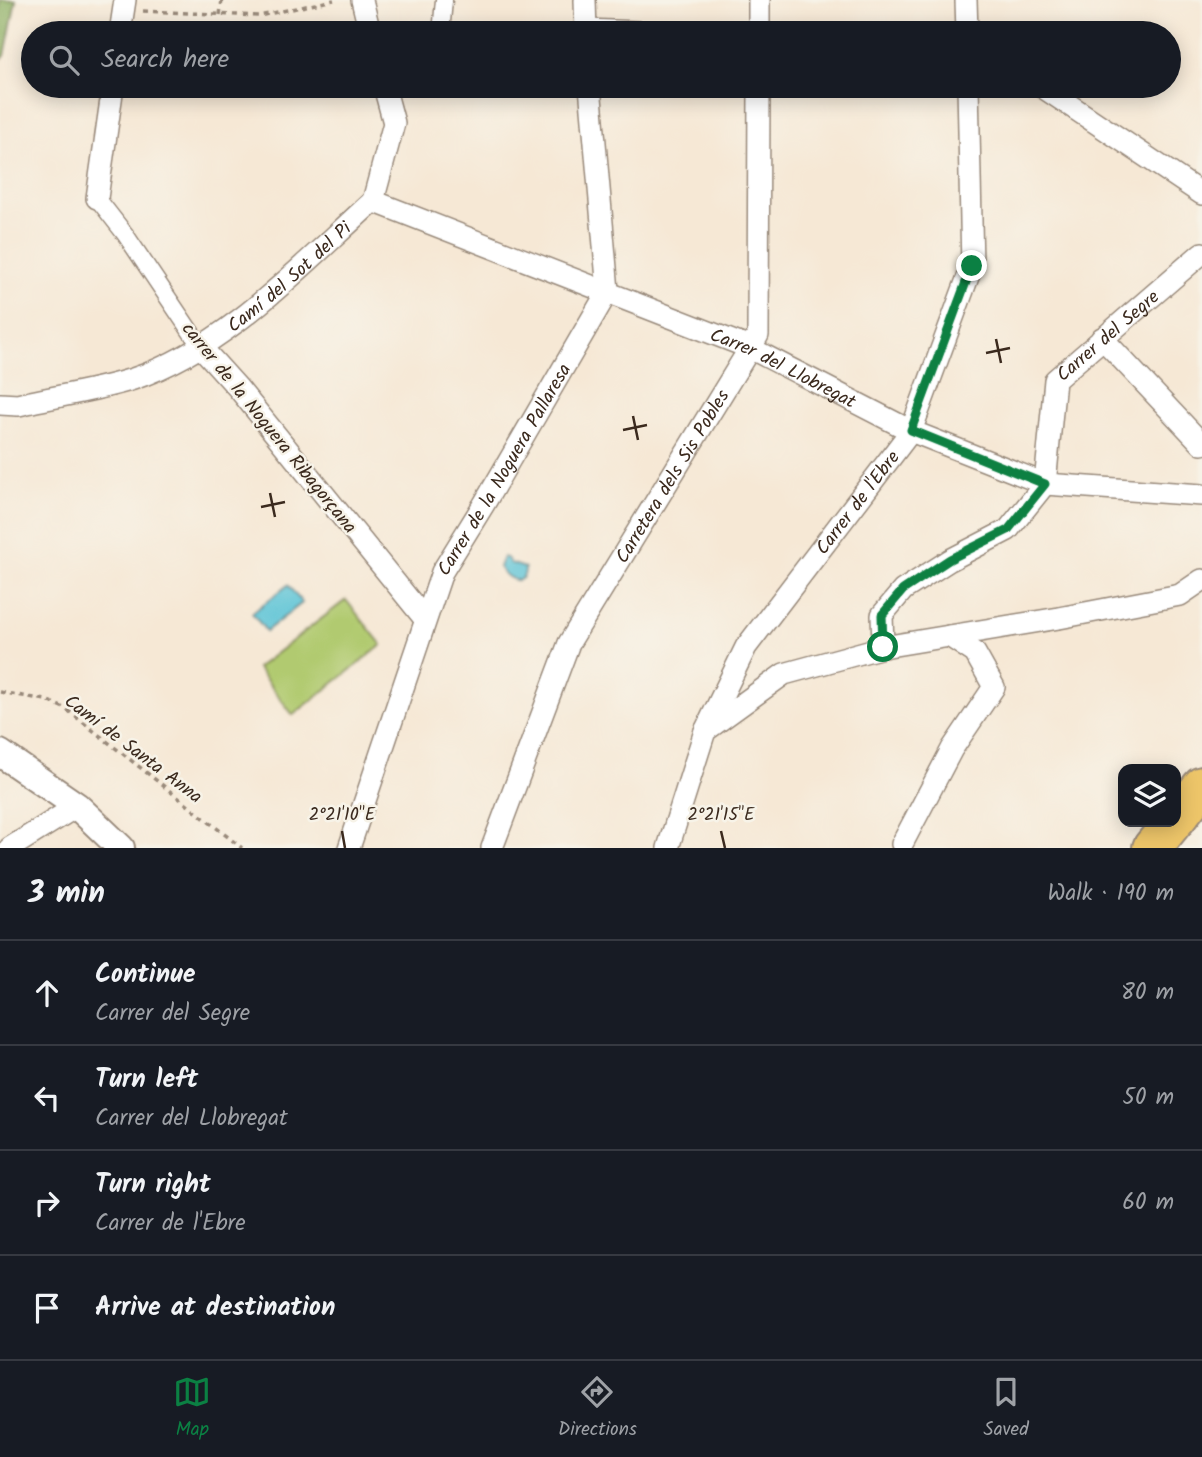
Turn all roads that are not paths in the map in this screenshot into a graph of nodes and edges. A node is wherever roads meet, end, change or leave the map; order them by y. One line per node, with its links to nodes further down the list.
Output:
1 (362, 0): 6 (street)
2 (444, 0): 7 (street)
3 (585, 0): 8 (street)
4 (759, 0): 9 (street)
5 (966, 0): 10 (street)
6 (367, 21)
7 (442, 21)
8 (585, 21)
9 (760, 21)
10 (967, 21)
11 (111, 98): 18 (street)
12 (387, 98): 19 (street)
13 (591, 98): 21 (street)
14 (759, 98): 24 (street, Carretera dels Sis Pobles)
15 (968, 98): 26 (street, Carrer de l'Ebre)
16 (1059, 98): 17 (street)
17 (1202, 194)
18 (97, 198): 23 (street, carrer de la Noguera Ribagorçana)
19 (373, 201): 21 (street, Carrer del Llobregat); 23 (street, Camí del Sot del Pi)
20 (1202, 253): 22 (street, Carrer del Segre)
21 (608, 291): 24 (street, Carrer del Llobregat); 31 (street, Carrer de la Noguera Pallaresa)
22 (1102, 338): 27 (street); 28 (street, Carrer del Segre)
23 (201, 347): 25 (street, Camí del Sot del Pi); 31 (street, carrer de la Noguera Ribagorçana)
24 (750, 348): 26 (street, Carrer del Llobregat); 44 (street, Carretera dels Sis Pobles)
25 (0, 404)
26 (911, 430): 28 (street, Carrer del Llobregat); 34 (street, Carrer de l'Ebre)
27 (1202, 444)
28 (1045, 484): 29 (street, Carrer del Llobregat); 33 (street)
29 (1202, 495)
30 (1202, 580): 32 (street)
31 (425, 618): 43 (street, Carrer de la Noguera Pallaresa)
32 (948, 636): 33 (street); 40 (street)
33 (883, 647): 34 (street)
34 (705, 731): 45 (street, Carrer de l'Ebre)
35 (0, 753): 37 (street)
36 (1202, 786): 38 (highway)
37 (77, 806): 41 (street); 42 (street)
38 (1181, 812)
39 (1169, 827): 46 (highway)
40 (902, 844)
41 (10, 848)
42 (121, 848)
43 (349, 848)
44 (492, 848)
45 (668, 848)
46 (1152, 848)

